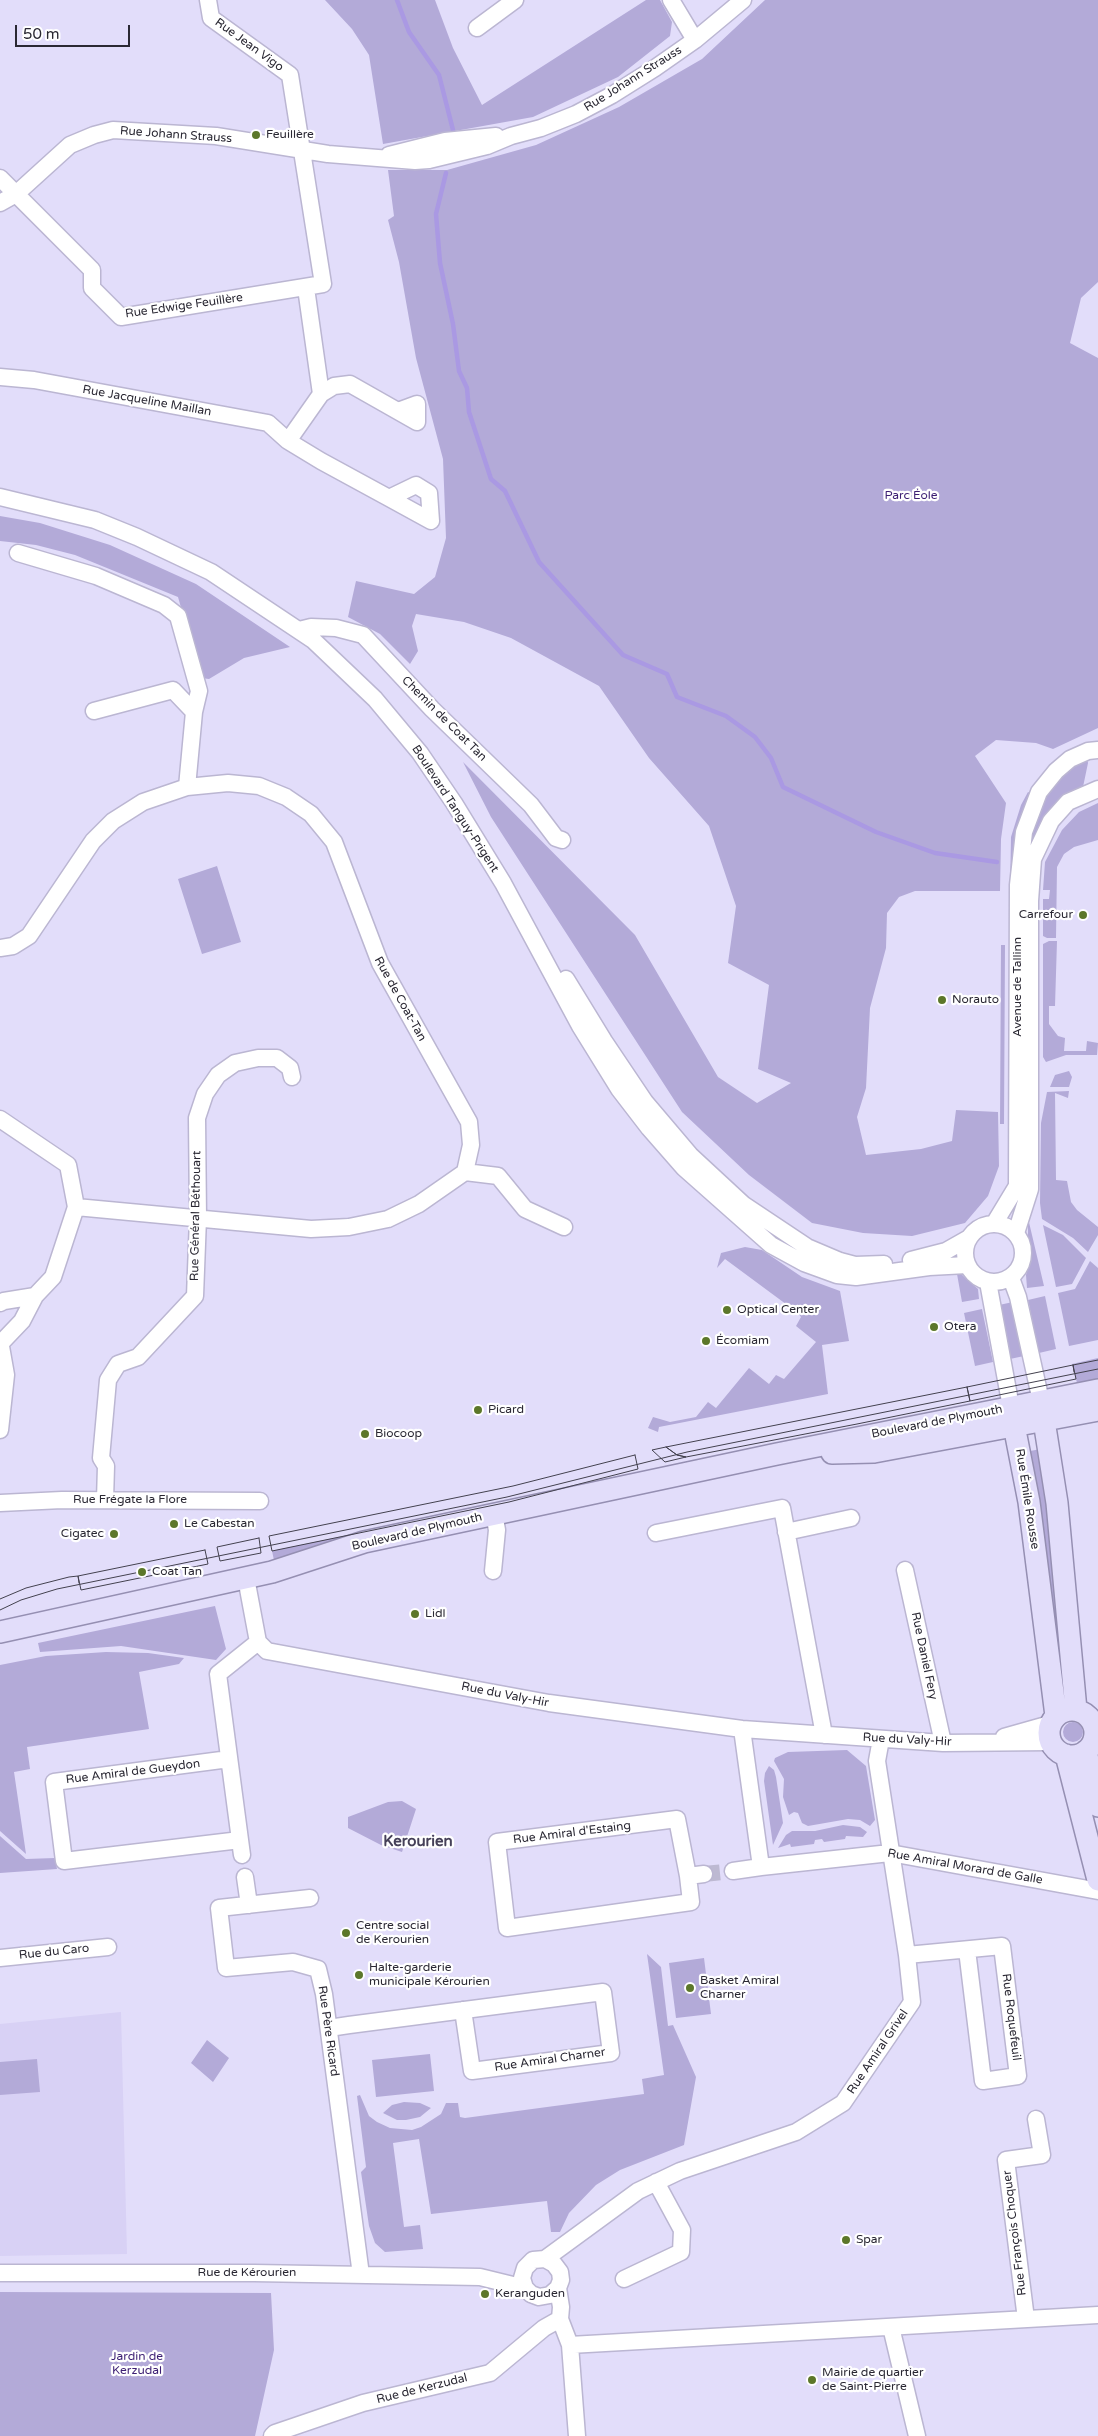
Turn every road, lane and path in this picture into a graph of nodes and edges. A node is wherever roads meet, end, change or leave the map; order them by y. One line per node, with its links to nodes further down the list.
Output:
1 (208, 0): 7 (street, Rue Jean Vigo)
2 (515, 0): 5 (street)
3 (671, 0): 6 (street)
4 (743, 0): 6 (street, Rue Johann Strauss)
5 (477, 28)
6 (695, 40): 7 (street, Rue Johann Strauss)
7 (300, 148): 9 (street, Rue Johann Strauss); 11 (street, Rue Edwige Feuillère)
8 (0, 178): 9 (street)
9 (16, 194): 10 (street, Rue Johann Strauss); 11 (street, Rue Edwige Feuillère)
10 (0, 203)
11 (306, 288): 13 (street)
12 (0, 377): 15 (street, Rue Jacqueline Maillan)
13 (321, 394): 14 (street); 15 (street)
14 (398, 411)
15 (288, 441): 17 (street, Rue Jacqueline Maillan)
16 (0, 497): 19 (street, Boulevard Tanguy-Prigent)
17 (389, 498)
18 (18, 553): 21 (street)
19 (305, 629): 25 (street, Chemin de Coat Tan); 26 (street, Boulevard Tanguy-Prigent)
20 (94, 711): 21 (street)
21 (194, 712): 23 (street)
22 (1098, 750): 33 (street, Avenue de Tallinn)
23 (187, 787): 27 (street, Rue de Coat-Tan); 30 (street, Rue de Coat-Tan)
24 (1098, 789): 35 (street, Avenue de Tallinn)
25 (562, 840)
26 (503, 883): 36 (street, Boulevard Tanguy-Prigent); 37 (street, Boulevard Tanguy-Prigent)
27 (0, 948)
28 (292, 1077): 32 (street, Rue Général Béthouart)
29 (0, 1119): 31 (street)
30 (466, 1172): 32 (street); 34 (street)
31 (76, 1207): 32 (street); 40 (street)
32 (198, 1218): 48 (street, Rue Général Béthouart)
33 (994, 1224): 35 (street); 36 (street)
34 (564, 1227)
35 (1016, 1234): 38 (street)
36 (969, 1238): 37 (street)
37 (967, 1266): 39 (street)
38 (1011, 1278): 39 (street); 45 (street, Rue Émile Rousse)
39 (988, 1282): 46 (street, Rue Émile Rousse)
40 (35, 1296): 41 (street); 42 (street)
41 (0, 1303)
42 (1, 1342): 47 (street)
43 (1098, 1390): 45 (main road, Boulevard de Plymouth)
44 (1098, 1410): 45 (main road, Boulevard de Plymouth)
45 (1042, 1411): 46 (main road, Boulevard de Plymouth); 61 (main road, Rue Émile Rousse)
46 (1013, 1416): 51 (main road, Boulevard de Plymouth); 61 (main road, Rue Émile Rousse)
47 (0, 1430)
48 (105, 1500): 49 (street, Rue Frégate la Flore); 50 (street, Rue Frégate la Flore)
49 (260, 1501)
50 (0, 1503)
51 (494, 1514): 56 (street); 57 (main road, Boulevard de Plymouth)
52 (851, 1518): 53 (street)
53 (786, 1532): 54 (street); 62 (street)
54 (656, 1533)
55 (904, 1570): 64 (street, Rue Daniel Fery)
56 (493, 1571)
57 (246, 1578): 58 (main road, Boulevard de Plymouth); 59 (street)
58 (0, 1632)
59 (258, 1642): 60 (street, Rue du Valy-Hir); 65 (street)
60 (742, 1729): 62 (street, Rue du Valy-Hir); 68 (street)
61 (1077, 1732): 64 (street, Rue du Valy-Hir); 66 (main road, Rue Émile Rousse); 72 (main road, Rue Émile Rousse)
62 (824, 1735): 63 (street, Rue du Valy-Hir)
63 (881, 1739): 64 (street, Rue du Valy-Hir); 67 (street, Rue Amiral Grivel)
64 (943, 1743)
65 (229, 1759): 65 (street, Rue Amiral de Gueydon)
66 (1098, 1806)
67 (890, 1853): 68 (street, Rue Amiral Morard de Galle); 73 (street, Rue Amiral Morard de Galle); 78 (street, Rue Amiral Grivel)
68 (761, 1867): 69 (street)
69 (733, 1871)
70 (696, 1875): 70 (street, Rue Amiral d'Estaing)
71 (245, 1877): 75 (street)
72 (1098, 1880)
73 (1098, 1891)
74 (310, 1898): 75 (street, Rue Père Ricard)
75 (249, 1905): 81 (street, Rue Père Ricard)
76 (108, 1947): 79 (street, Rue du Caro)
77 (967, 1950): 77 (street, Rue Roquefeuil); 78 (street, Rue Roquefeuil)
78 (908, 1955): 83 (street, Rue Amiral Grivel)
79 (0, 1958)
80 (463, 2010): 80 (street, Rue Amiral Charner); 81 (street, Rue Amiral Charner)
81 (329, 2028): 88 (street, Rue Père Ricard)
82 (1036, 2119): 95 (street, Rue François Choquer)
83 (656, 2182): 84 (street, Rue Amiral Grivel); 90 (street)
84 (580, 2233): 85 (street, Rue Amiral Grivel); 91 (street, Rue Amiral Grivel)
85 (545, 2259): 86 (street); 91 (street)
86 (525, 2268): 89 (street, Rue de Kérourien); 92 (street)
87 (0, 2273): 88 (street, Rue de Kérourien)
88 (362, 2274): 89 (street, Rue de Kérourien)
89 (493, 2278): 92 (street, Rue de Kérourien)
90 (624, 2279)
91 (559, 2280): 92 (street); 94 (street)
92 (532, 2293): 94 (street)
93 (1098, 2315): 95 (street)
94 (560, 2319): 97 (street); 98 (street, Rue de Kerzudal)
95 (1026, 2319): 96 (street)
96 (891, 2327): 97 (street); 100 (street)
97 (570, 2346): 99 (street)
98 (272, 2436)
99 (577, 2436)
100 (917, 2436)

